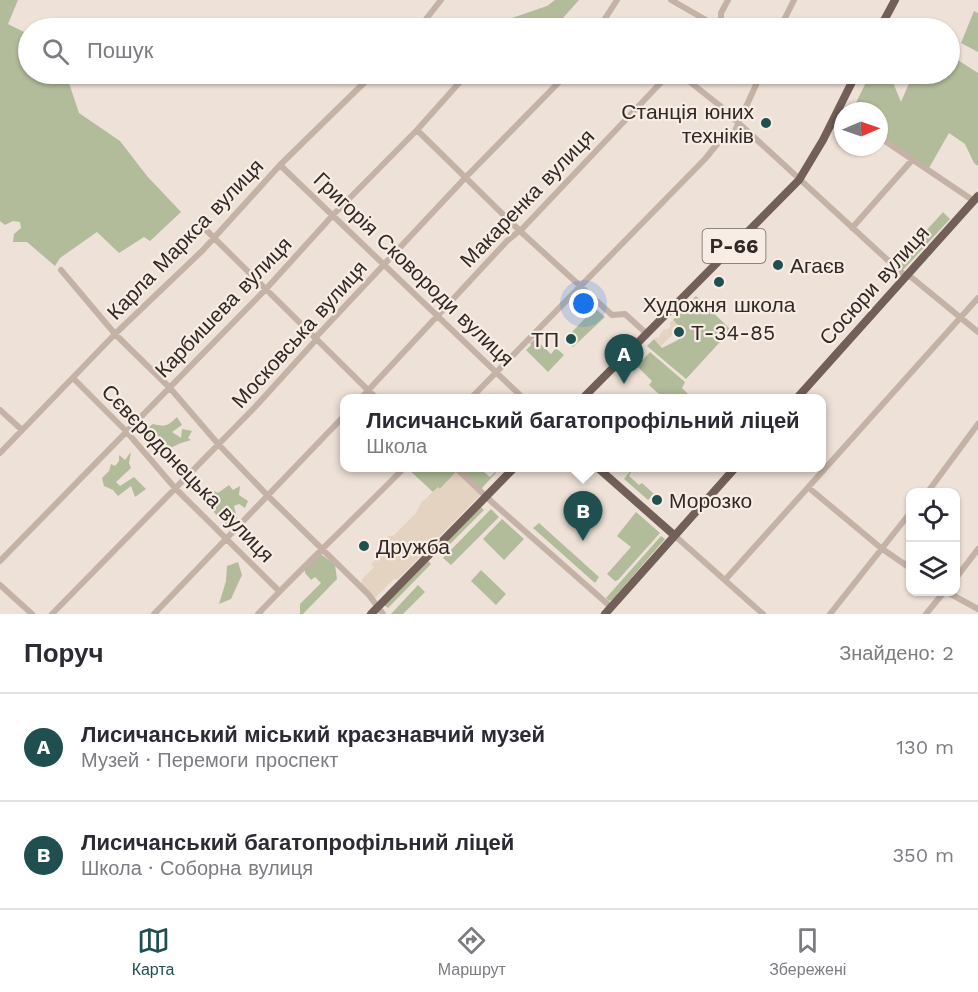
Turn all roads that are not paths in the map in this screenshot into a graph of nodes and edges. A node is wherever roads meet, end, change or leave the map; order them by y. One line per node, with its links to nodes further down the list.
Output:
1 (441, 0): 7 (street)
2 (617, 0): 8 (street)
3 (671, 0): 9 (street)
4 (728, 0): 10 (street)
5 (895, 0): 12 (main road)
6 (792, 1): 11 (street)
7 (427, 18)
8 (606, 18)
9 (702, 18)
10 (721, 18)
11 (784, 18)
12 (885, 18)
13 (363, 84): 24 (street, Карла Маркса вулиця)
14 (458, 84): 21 (street, Карбишева вулиця)
15 (557, 84): 25 (street, Московська вулиця)
16 (660, 84): 31 (street, Макаренка вулиця)
17 (692, 84): 20 (street)
18 (756, 84): 20 (street)
19 (851, 84): 26 (main road, Р-66)
20 (738, 123): 26 (street); 36 (street)
21 (417, 130): 25 (street); 28 (street, Карбишева вулиця)
22 (888, 143): 23 (street)
23 (912, 159): 27 (street); 30 (street)
24 (280, 165): 28 (street, Григорія Сковороди вулиця); 32 (street, Карла Маркса вулиця)
25 (465, 178): 31 (street); 33 (street, Московська вулиця)
26 (799, 180): 30 (street); 43 (main road, Р-66)
27 (976, 199): 35 (main road, Сосюри вулиця)
28 (333, 215): 33 (street, Григорія Сковороди вулиця); 37 (street, Карбишева вулиця)
29 (200, 224): 32 (street)
30 (852, 228): 35 (street)
31 (520, 231): 36 (street); 39 (street, Макаренка вулиця)
32 (214, 238): 37 (street); 42 (street, Карла Маркса вулиця)
33 (384, 265): 39 (street, Григорія Сковороди вулиця); 44 (street, Московська вулиця)
34 (61, 270): 42 (street)
35 (906, 276): 40 (street); 54 (main road, Сосюри вулиця)
36 (580, 286): 43 (street); 45 (street)
37 (266, 289): 44 (street); 47 (street, Карбишева вулиця)
38 (978, 298): 40 (street)
39 (436, 317): 45 (street, Григорія Сковороди вулиця); 48 (street, Макаренка вулиця)
40 (961, 317): 41 (street); 62 (street)
41 (978, 332)
42 (115, 334): 46 (street, Карла Маркса вулиця); 47 (street)
43 (647, 334): 53 (main road, Р-66)
44 (316, 337): 48 (street); 60 (street, Московська вулиця)
45 (497, 373): 51 (street); 52 (street, Григорія Сковороди вулиця)
46 (74, 379): 58 (street, Карла Маркса вулиця); 59 (street, Сєвєродонецька вулиця)
47 (170, 388): 59 (street, Карбишева вулиця); 60 (street)
48 (368, 391): 49 (street, Макаренка вулиця); 50 (street)
49 (365, 394)
50 (371, 394)
51 (476, 394)
52 (518, 394)
53 (588, 394)
54 (801, 394)
55 (0, 410): 58 (street)
56 (340, 421): 72 (street)
57 (978, 424): 71 (street)
58 (22, 430): 61 (street, Карла Маркса вулиця)
59 (126, 431): 69 (street, Сєвєродонецька вулиця); 80 (street, Карбишева вулиця)
60 (219, 445): 69 (street, Московська вулиця); 72 (street)
61 (0, 453)
62 (826, 469)
63 (400, 472): 77 (street)
64 (460, 472): 73 (street)
65 (510, 472): 73 (main road)
66 (603, 472): 75 (main road)
67 (731, 472): 75 (main road)
68 (823, 472): 70 (street)
69 (176, 488): 76 (street, Сєвєродонецька вулиця); 92 (street, Московська вулиця)
70 (809, 488): 78 (street); 83 (street)
71 (930, 488)
72 (269, 496): 76 (street); 77 (street)
73 (487, 496): 88 (street); 90 (main road)
74 (906, 518): 78 (street)
75 (674, 535): 83 (street); 88 (main road)
76 (227, 537): 85 (street, Сєвєродонецька вулиця); 93 (street)
77 (321, 548): 85 (street); 90 (street)
78 (881, 548): 81 (street); 97 (street)
79 (978, 549): 82 (street)
80 (0, 561)
81 (906, 565)
82 (960, 573)
83 (725, 580): 96 (street)
84 (0, 585): 91 (street)
85 (279, 591): 94 (street)
86 (941, 596): 98 (street)
87 (954, 596): 89 (street)
88 (611, 606): 95 (main road)
89 (978, 609)
90 (377, 612)
91 (32, 614)
92 (52, 614)
93 (154, 614)
94 (258, 614)
95 (605, 614)
96 (763, 614)
97 (830, 614)
98 (926, 614)

